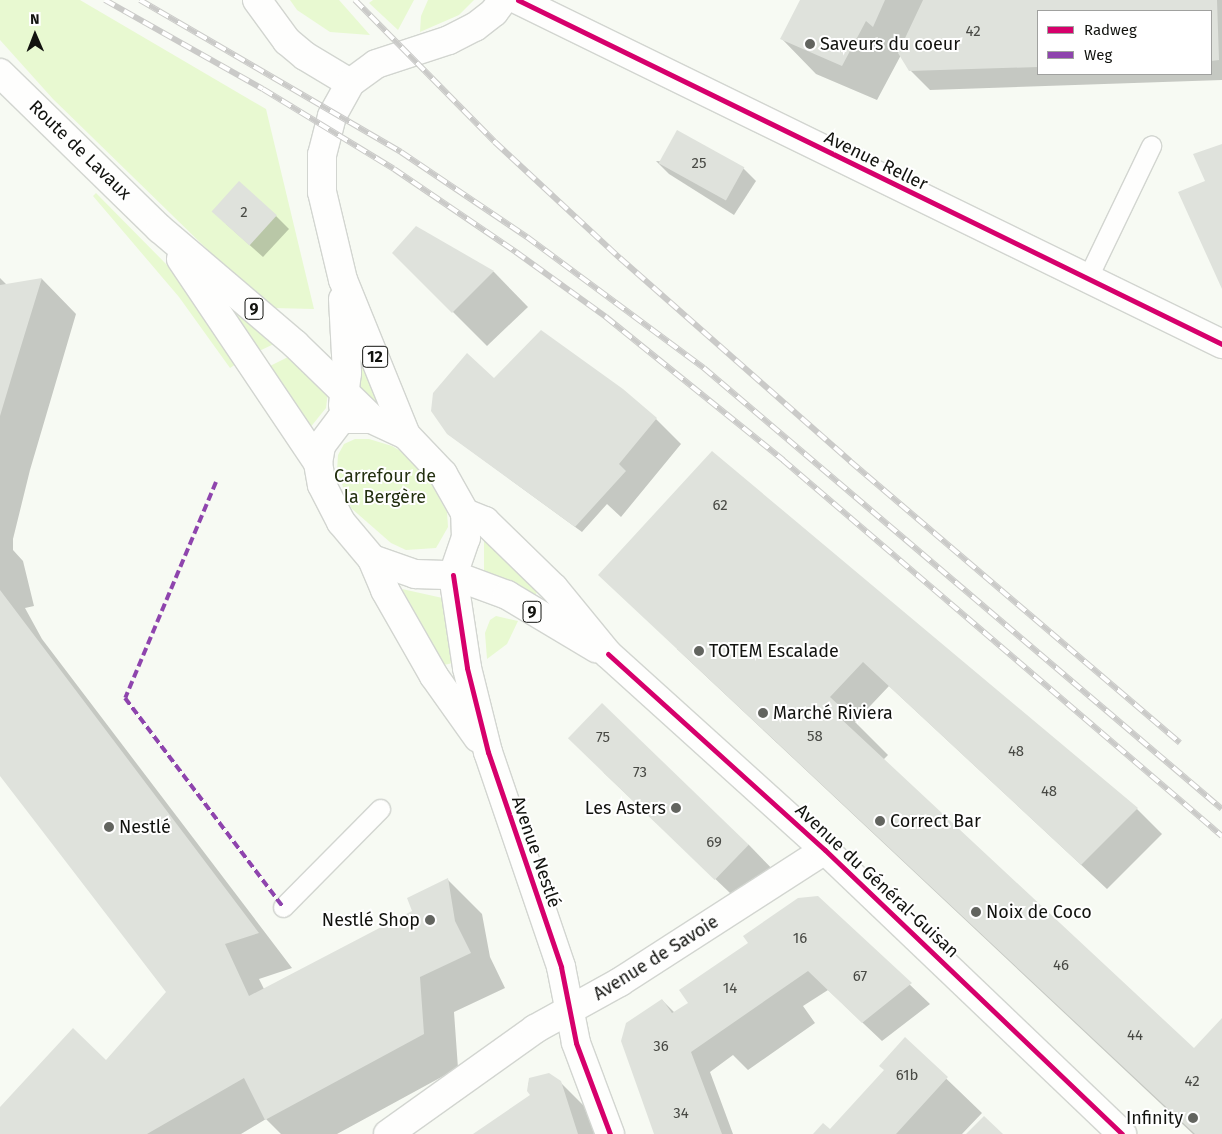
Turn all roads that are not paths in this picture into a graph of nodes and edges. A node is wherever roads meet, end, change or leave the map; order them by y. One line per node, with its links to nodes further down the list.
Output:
1 (257, 0): 5 (main road)
2 (503, 0): 5 (main road, 12)
3 (518, 0): 8 (main road, Avenue Reller)
4 (0, 73): 7 (main road, Route de Lavaux / 9)
5 (350, 83): 9 (main road, 12)
6 (1151, 146): 8 (lane)
7 (160, 229): 11 (main road, 9); 13 (main road, 9)
8 (1087, 279): 10 (main road, Avenue Reller)
9 (343, 280): 11 (main road, 12); 12 (main road, 12)
10 (1222, 344)
11 (343, 406): 12 (main road, 9); 13 (main road)
12 (406, 435): 14 (main road)
13 (318, 463): 15 (main road, Avenue Nestlé)
14 (465, 513): 16 (main road); 17 (main road, Avenue du Général-Guisan / 9)
15 (372, 559): 16 (main road, Avenue du Général-Guisan); 18 (main road, Avenue Nestlé)
16 (453, 575): 17 (main road, Avenue du Général-Guisan / 9); 18 (main road, Avenue Nestlé)
17 (608, 654): 20 (main road, Avenue du Général-Guisan / 9)
18 (488, 752): 22 (main road, Avenue Nestlé)
19 (380, 809): 21 (lane)
20 (825, 850): 22 (main road, Avenue de Savoie); 25 (main road, Avenue du Général-Guisan / 9)
21 (283, 907)
22 (571, 1010): 23 (main road, Avenue de Savoie); 24 (main road, Avenue Nestlé)
23 (388, 1134)
24 (610, 1134)
25 (1122, 1134)

